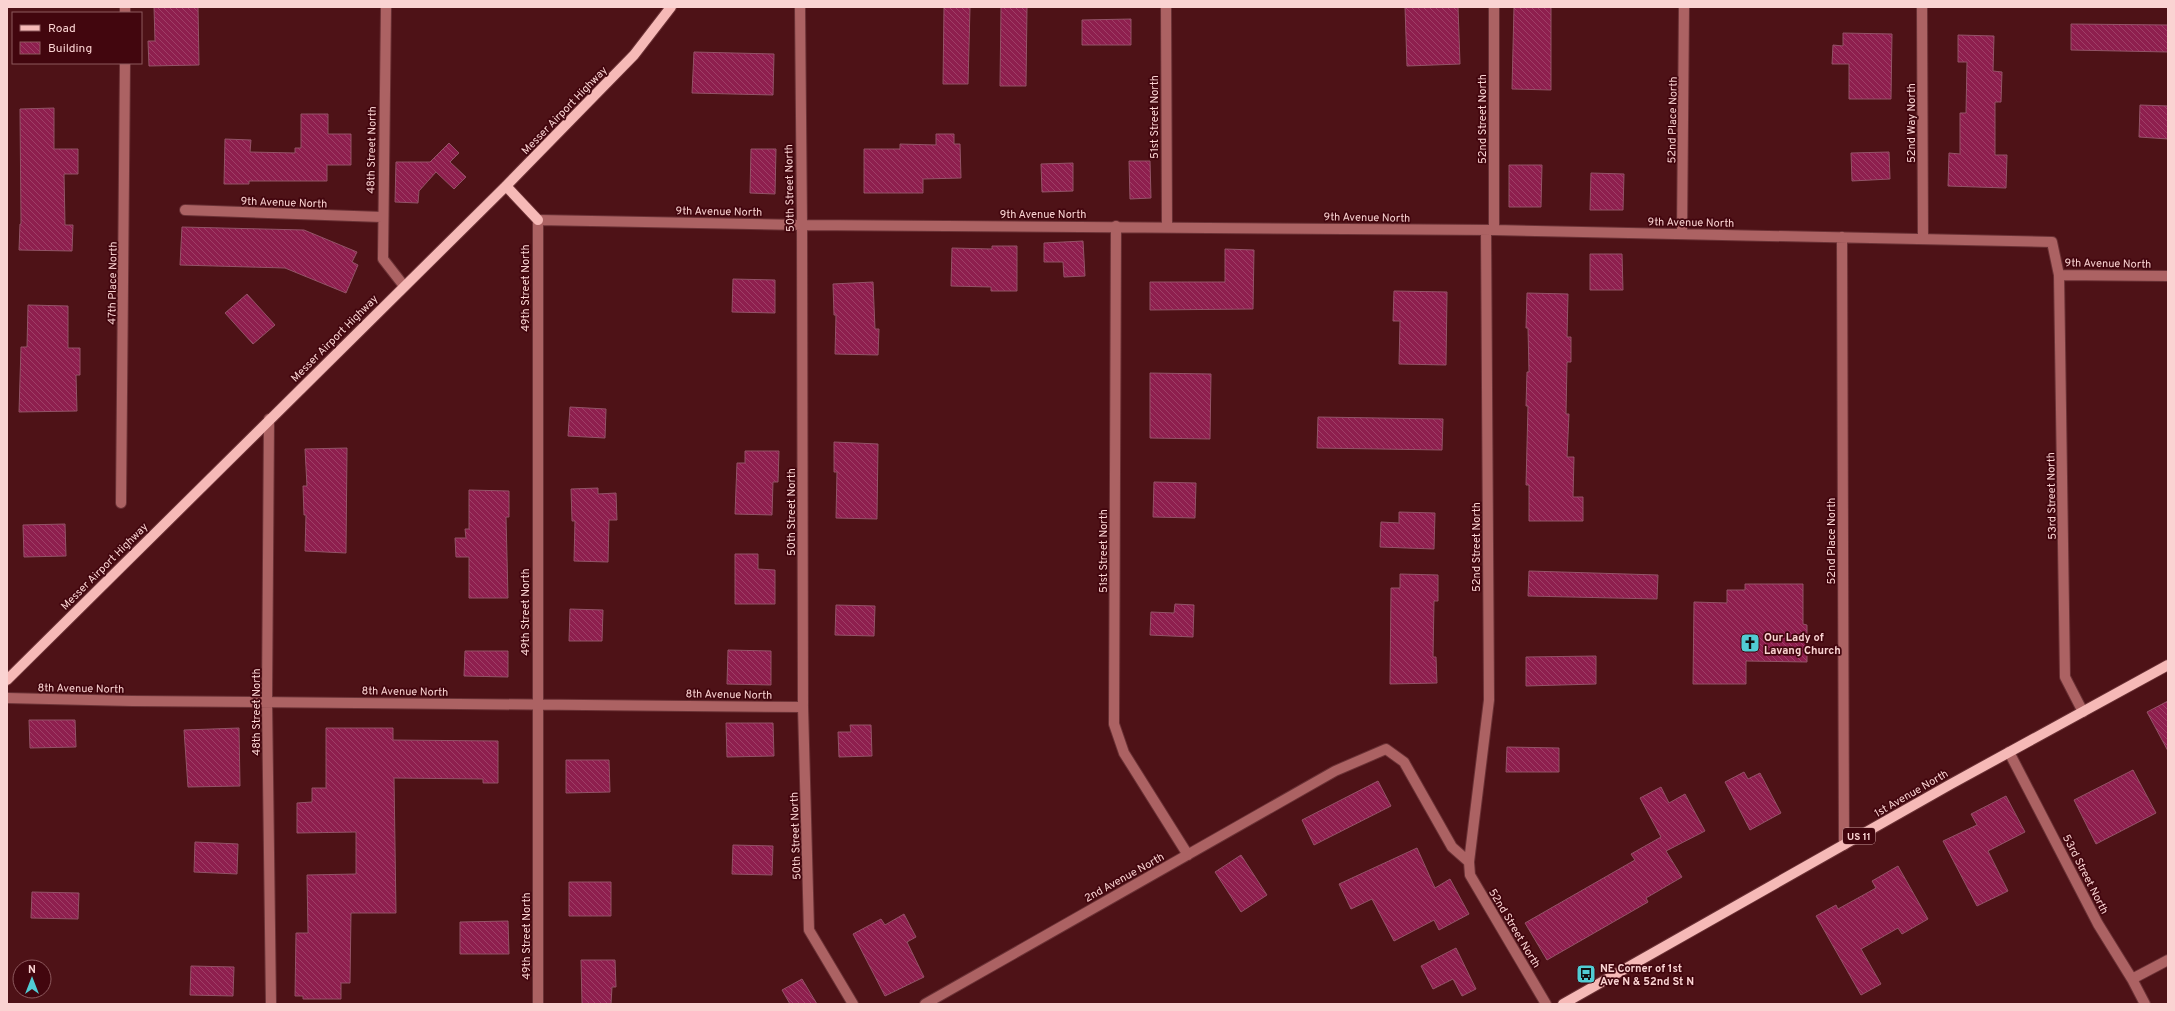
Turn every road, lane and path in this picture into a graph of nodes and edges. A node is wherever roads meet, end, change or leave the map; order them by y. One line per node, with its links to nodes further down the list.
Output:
1 (386, 7): 11 (street, 48th Street North)
2 (671, 7): 9 (main road, Messer Airport Highway)
3 (800, 7): 13 (street, 50th Street North)
4 (1166, 7): 15 (street, 51st Street North)
5 (1494, 7): 16 (street, 52nd Street North)
6 (1684, 7): 17 (street, 52nd Place North)
7 (1922, 7): 19 (street, 52nd Way North)
8 (126, 64): 24 (street, 47th Place North)
9 (506, 186): 12 (main road); 22 (main road, Messer Airport Highway)
10 (185, 210): 11 (street, 9th Avenue North)
11 (382, 217): 22 (street, 48th Street North)
12 (538, 220): 13 (street, 9th Avenue North); 29 (street, 49th Street North)
13 (802, 225): 14 (street, 9th Avenue North); 30 (street, 50th Street North)
14 (1116, 226): 15 (street, 9th Avenue North); 34 (street, 51st Street North)
15 (1167, 226): 16 (street, 9th Avenue North)
16 (1490, 230): 17 (street, 9th Avenue North); 35 (street, 52nd Street North)
17 (1682, 234): 18 (street, 9th Avenue North)
18 (1842, 237): 19 (street, 9th Avenue North); 33 (street, 52nd Place North)
19 (1923, 238): 20 (street, 9th Avenue North)
20 (2060, 275): 21 (street, 9th Avenue North); 31 (street, 53rd Street North)
21 (2168, 276)
22 (404, 286): 23 (main road, Messer Airport Highway)
23 (269, 419): 26 (main road, Messer Airport Highway); 28 (street, 48th Street North)
24 (121, 503)
25 (2168, 665): 31 (main road, 1st Avenue North / US 11)
26 (7, 680)
27 (7, 698): 28 (street, 8th Avenue North)
28 (267, 701): 29 (street, 8th Avenue North); 38 (street, 48th Street North)
29 (536, 704): 30 (street, 8th Avenue North); 39 (street, 49th Street North)
30 (803, 707): 40 (street, 50th Street North)
31 (2082, 712): 32 (main road, 1st Avenue North / US 11)
32 (2009, 752): 33 (main road, 1st Avenue North / US 11); 37 (street, 53rd Street North)
33 (1844, 845): 43 (main road, 1st Avenue North / US 11)
34 (1188, 855): 35 (street, 2nd Avenue North); 41 (street, 2nd Avenue North)
35 (1469, 862): 42 (street, 52nd Street North)
36 (2168, 960): 37 (street)
37 (2132, 980): 44 (street, 53rd Street North)
38 (272, 1004)
39 (538, 1004)
40 (853, 1004)
41 (925, 1004)
42 (1546, 1004)
43 (1563, 1004)
44 (2145, 1004)

